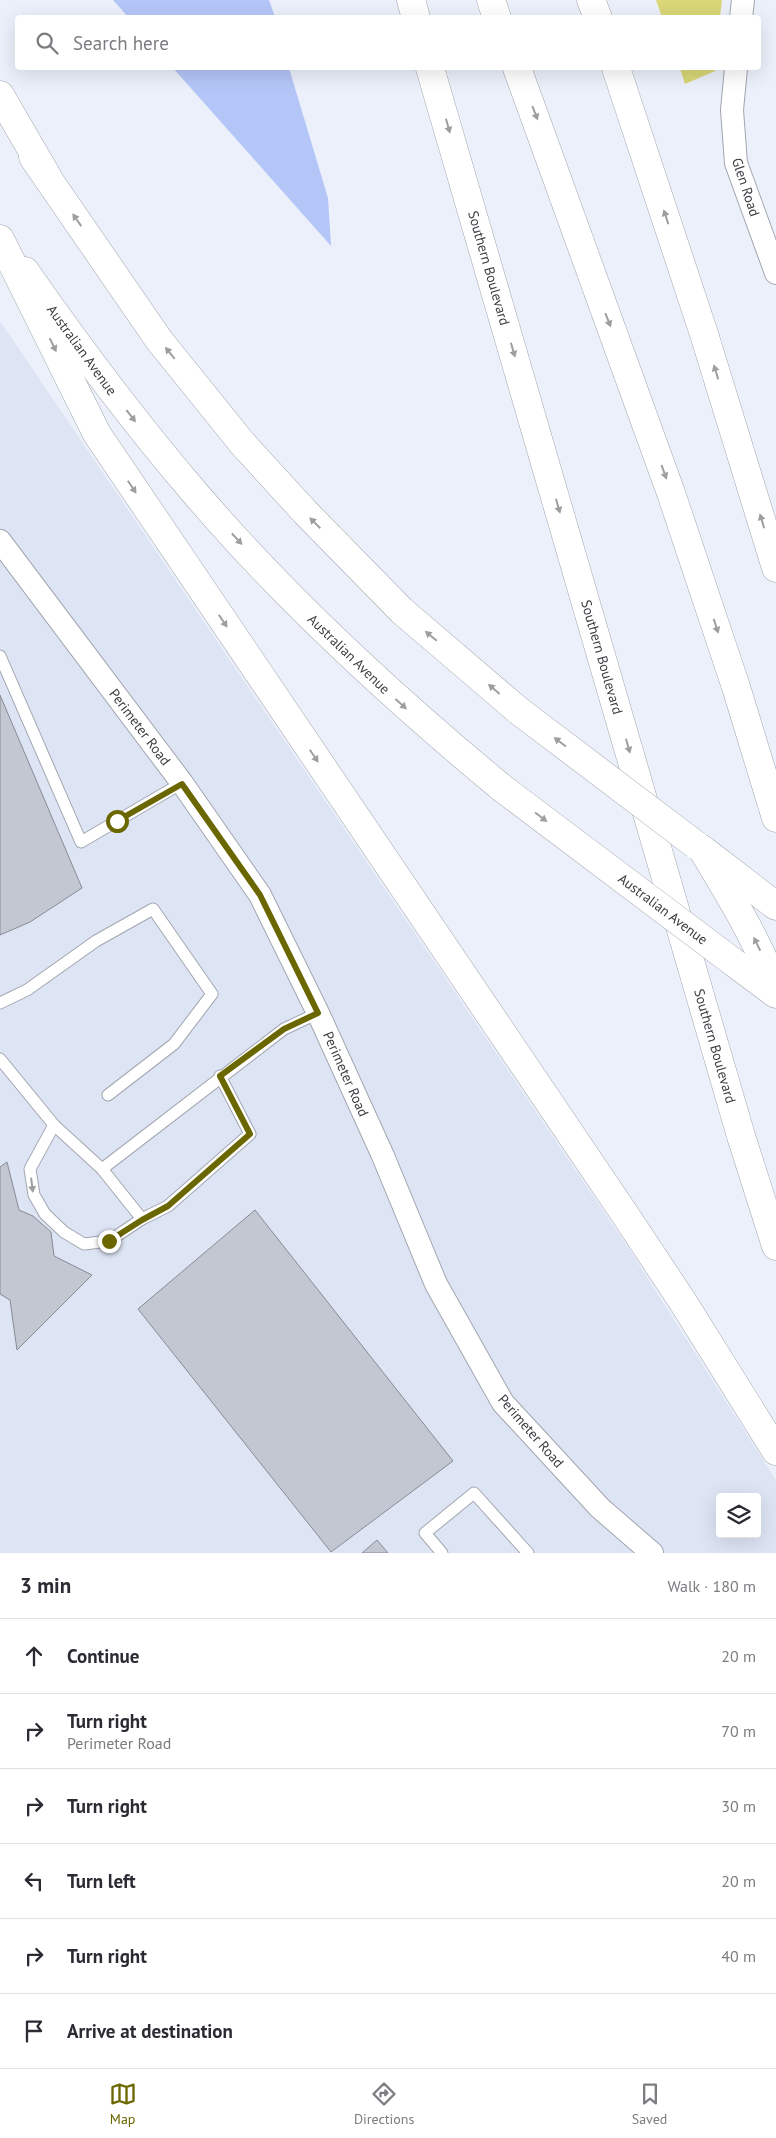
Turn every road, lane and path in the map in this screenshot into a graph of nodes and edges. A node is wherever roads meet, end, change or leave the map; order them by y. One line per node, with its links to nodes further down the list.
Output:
1 (411, 0): 5 (main road)
2 (491, 0): 6 (main road)
3 (591, 0): 7 (main road)
4 (743, 0): 8 (street)
5 (415, 15)
6 (496, 15)
7 (597, 15)
8 (741, 15)
9 (431, 70): 36 (main road, Southern Boulevard, one-way to 36)
10 (518, 70): 23 (main road, one-way to 23)
11 (617, 70): 20 (main road, one-way to 11)
12 (736, 70): 18 (street, Glen Road)
13 (0, 95): 15 (main road)
14 (0, 108): 15 (main road)
15 (47, 176): 24 (main road, one-way to 15, bridge)
16 (0, 235): 27 (main road, Australian Avenue, one-way to 27, bridge)
17 (0, 239): 37 (main road, one-way to 37)
18 (776, 273)
19 (0, 541): 22 (street, Perimeter Road)
20 (776, 568)
21 (0, 656): 22 (lane)
22 (182, 784): 29 (street, Perimeter Road)
23 (776, 818)
24 (699, 847): 25 (main road); 26 (main road, one-way to 24)
25 (776, 906)
26 (776, 989)
27 (776, 994)
28 (0, 1003): 32 (lane)
29 (318, 1013): 31 (lane); 40 (street, Perimeter Road)
30 (0, 1059): 33 (lane)
31 (220, 1076): 34 (lane); 35 (lane)
32 (108, 1095)
33 (54, 1125): 34 (lane); 35 (lane, one-way to 35)
34 (102, 1168): 35 (lane)
35 (142, 1220)
36 (776, 1246)
37 (776, 1451)
38 (442, 1553): 39 (lane)
39 (528, 1553)
40 (652, 1553)

